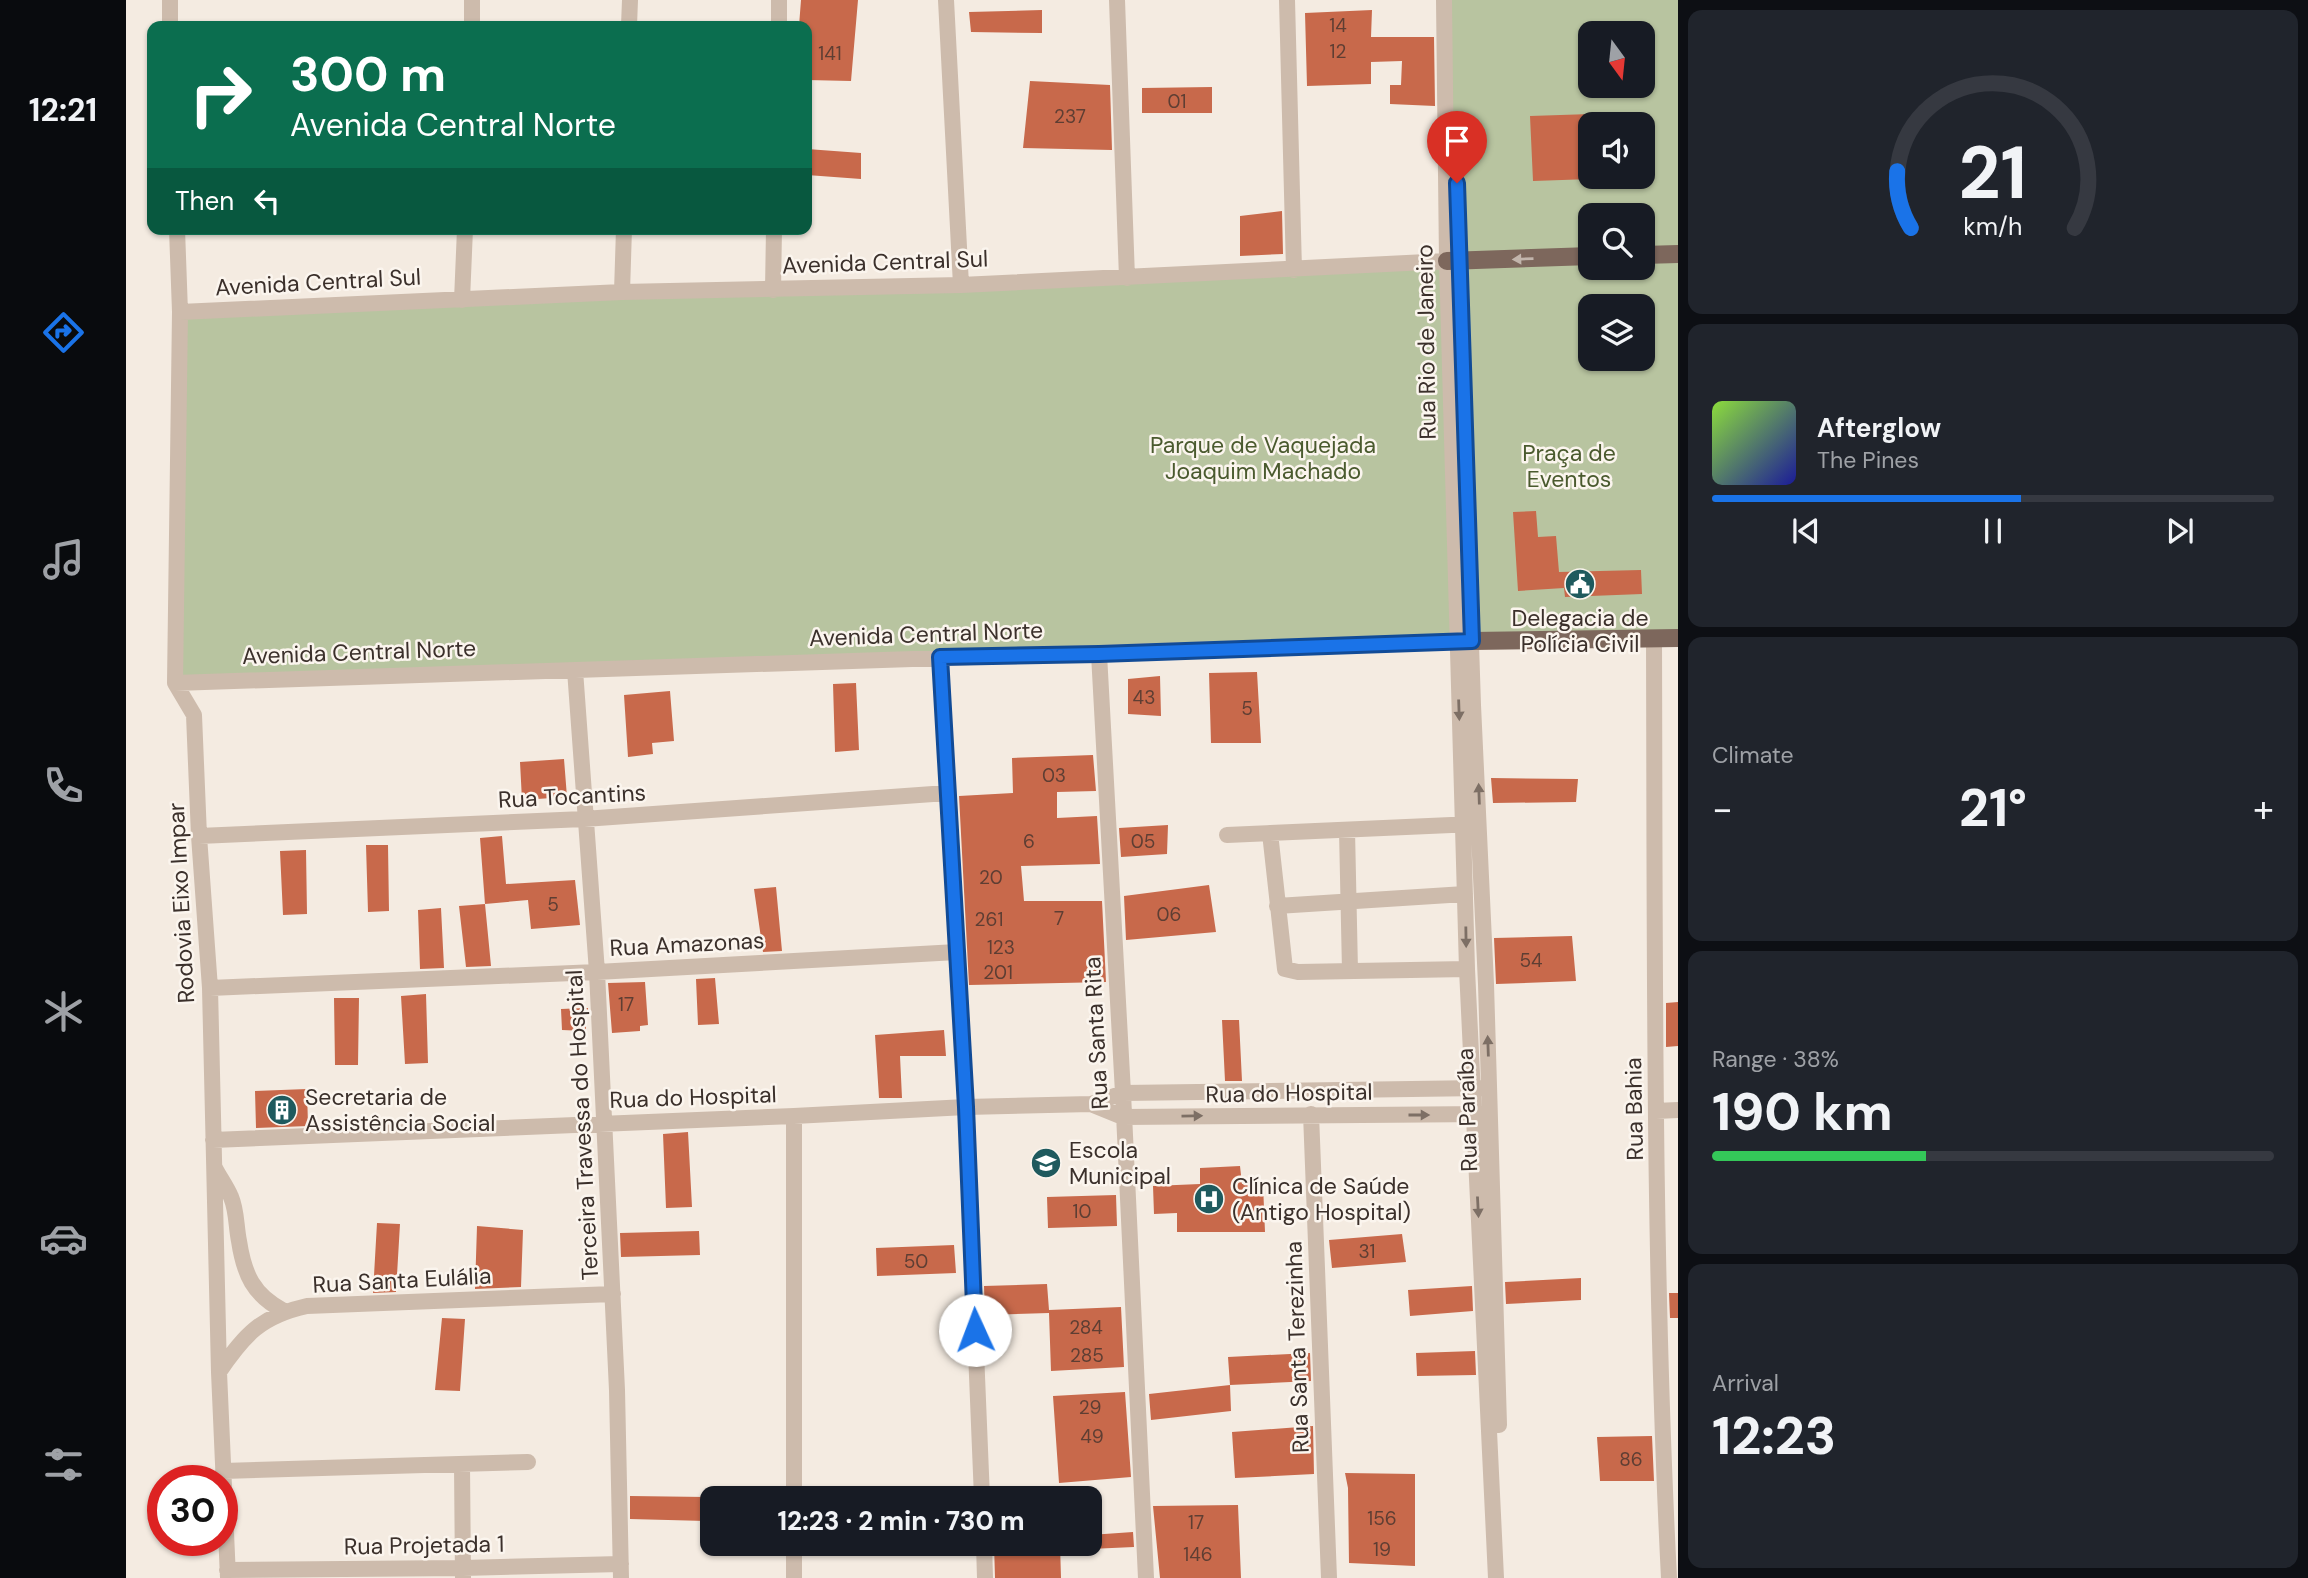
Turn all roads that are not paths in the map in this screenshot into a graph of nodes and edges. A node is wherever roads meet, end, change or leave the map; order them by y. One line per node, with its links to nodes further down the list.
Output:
1 (170, 0): 10 (street)
2 (472, 0): 11 (street)
3 (630, 0): 12 (street)
4 (779, 0): 13 (street)
5 (946, 0): 24 (street)
6 (1117, 0): 23 (street)
7 (1287, 0): 22 (street)
8 (1444, 0): 21 (street, Rua Rio de Janeiro)
9 (1454, 0): 21 (street, Rua Rio de Janeiro)
10 (170, 21)
11 (472, 21)
12 (629, 21)
13 (779, 21)
14 (177, 235): 28 (street)
15 (465, 235): 27 (street)
16 (624, 235): 26 (street)
17 (774, 235): 25 (street)
18 (1678, 254): 19 (main road)
19 (1655, 255)
20 (1578, 256): 21 (main road, Avenida Central Sul, one-way to 21)
21 (1452, 261): 22 (street, Avenida Central Sul); 31 (street, Rua Rio de Janeiro)
22 (1294, 270): 23 (street, Avenida Central Sul)
23 (1127, 278): 24 (street, Avenida Central Sul)
24 (961, 285): 25 (street, Avenida Central Sul)
25 (773, 290): 26 (street, Avenida Central Sul)
26 (622, 292): 27 (street, Avenida Central Sul)
27 (462, 300): 28 (street, Avenida Central Sul)
28 (180, 312): 35 (street)
29 (1678, 638): 30 (main road, Avenida Central Norte)
30 (1654, 639): 31 (main road, Avenida Central Norte); 58 (street, Rua Bahia)
31 (1464, 641): 32 (street, Avenida Central Norte); 38 (street, Rua Paraíba, one-way to 38); 39 (street, Rua Paraíba, one-way to 31)
32 (1099, 654): 33 (street, Avenida Central Norte); 54 (street, Rua Santa Rita)
33 (940, 657): 34 (street, Avenida Central Norte); 36 (street)
34 (575, 670): 35 (street, Avenida Central Norte); 37 (street, Terceira Travessa do Hospital)
35 (175, 683): 43 (street, Rodovia Eixo Impar)
36 (947, 793): 37 (street, Rua Tocantins); 47 (street)
37 (584, 819): 43 (street, Rua Tocantins); 50 (street, Terceira Travessa do Hospital)
38 (1463, 824): 39 (street); 40 (street); 44 (street, Rua Paraíba)
39 (1480, 824): 52 (street, Rua Paraíba, one-way to 39)
40 (1347, 830): 41 (street); 45 (street)
41 (1270, 833): 42 (street); 46 (street)
42 (1227, 835)
43 (199, 836): 51 (street, Rodovia Eixo Impar)
44 (1465, 894): 45 (street); 48 (street, Rua Paraíba, one-way to 48)
45 (1348, 901): 46 (street); 49 (street)
46 (1277, 906): 49 (street)
47 (957, 952): 50 (street, Rua Amazonas); 56 (street)
48 (1466, 969): 49 (street); 53 (street, Rua Paraíba)
49 (1350, 971)
50 (597, 972): 51 (street, Rua Amazonas); 63 (street, Terceira Travessa do Hospital)
51 (210, 988): 64 (street, Rodovia Eixo Impar)
52 (1490, 1087): 53 (street, Rua do Hospital); 60 (street, Rua Paraíba)
53 (1473, 1089): 54 (street, Rua do Hospital); 60 (street, Rua Paraíba)
54 (1123, 1093): 55 (street, Rua do Hospital); 62 (street, Rua Santa Rita)
55 (1091, 1104): 56 (street, Rua do Hospital); 62 (street, Rua do Hospital)
56 (966, 1107): 61 (street, Rua do Hospital); 74 (street)
57 (1678, 1110): 58 (street)
58 (1656, 1111): 87 (street, Rua Bahia)
59 (1311, 1114): 60 (street, Rua do Hospital, one-way to 60); 62 (street, Rua do Hospital, one-way to 59); 84 (street, Rua Santa Terezinha)
60 (1482, 1114): 85 (street, Rua Paraíba, one-way to 85); 86 (street, Rua Paraíba)
61 (794, 1116): 63 (street, Rua do Hospital); 73 (street)
62 (1123, 1117): 83 (street, Rua Santa Rita)
63 (603, 1122): 64 (street, Rua do Hospital); 66 (street, Terceira Travessa do Hospital)
64 (213, 1140): 65 (street, Rodovia Eixo Impar)
65 (214, 1167): 67 (street); 68 (street, Rodovia Eixo Impar)
66 (613, 1294): 67 (street, Rua Santa Eulália); 78 (street, Terceira Travessa do Hospital)
67 (284, 1311): 68 (street, Rua Santa Eulália)
68 (219, 1372): 70 (street, Rodovia Eixo Impar)
69 (528, 1462): 71 (street)
70 (223, 1465)
71 (462, 1465): 72 (street); 79 (street)
72 (238, 1471)
73 (794, 1486)
74 (982, 1486)
75 (227, 1556): 80 (street, Rodovia Eixo Impar)
76 (794, 1556): 81 (street)
77 (984, 1556): 82 (street)
78 (621, 1571): 79 (street, Rua Projetada 1)
79 (463, 1573): 80 (street, Rua Projetada 1)
80 (228, 1574)
81 (794, 1578)
82 (985, 1578)
83 (1146, 1578)
84 (1329, 1578)
85 (1496, 1578)
86 (1503, 1578)
87 (1669, 1578)

